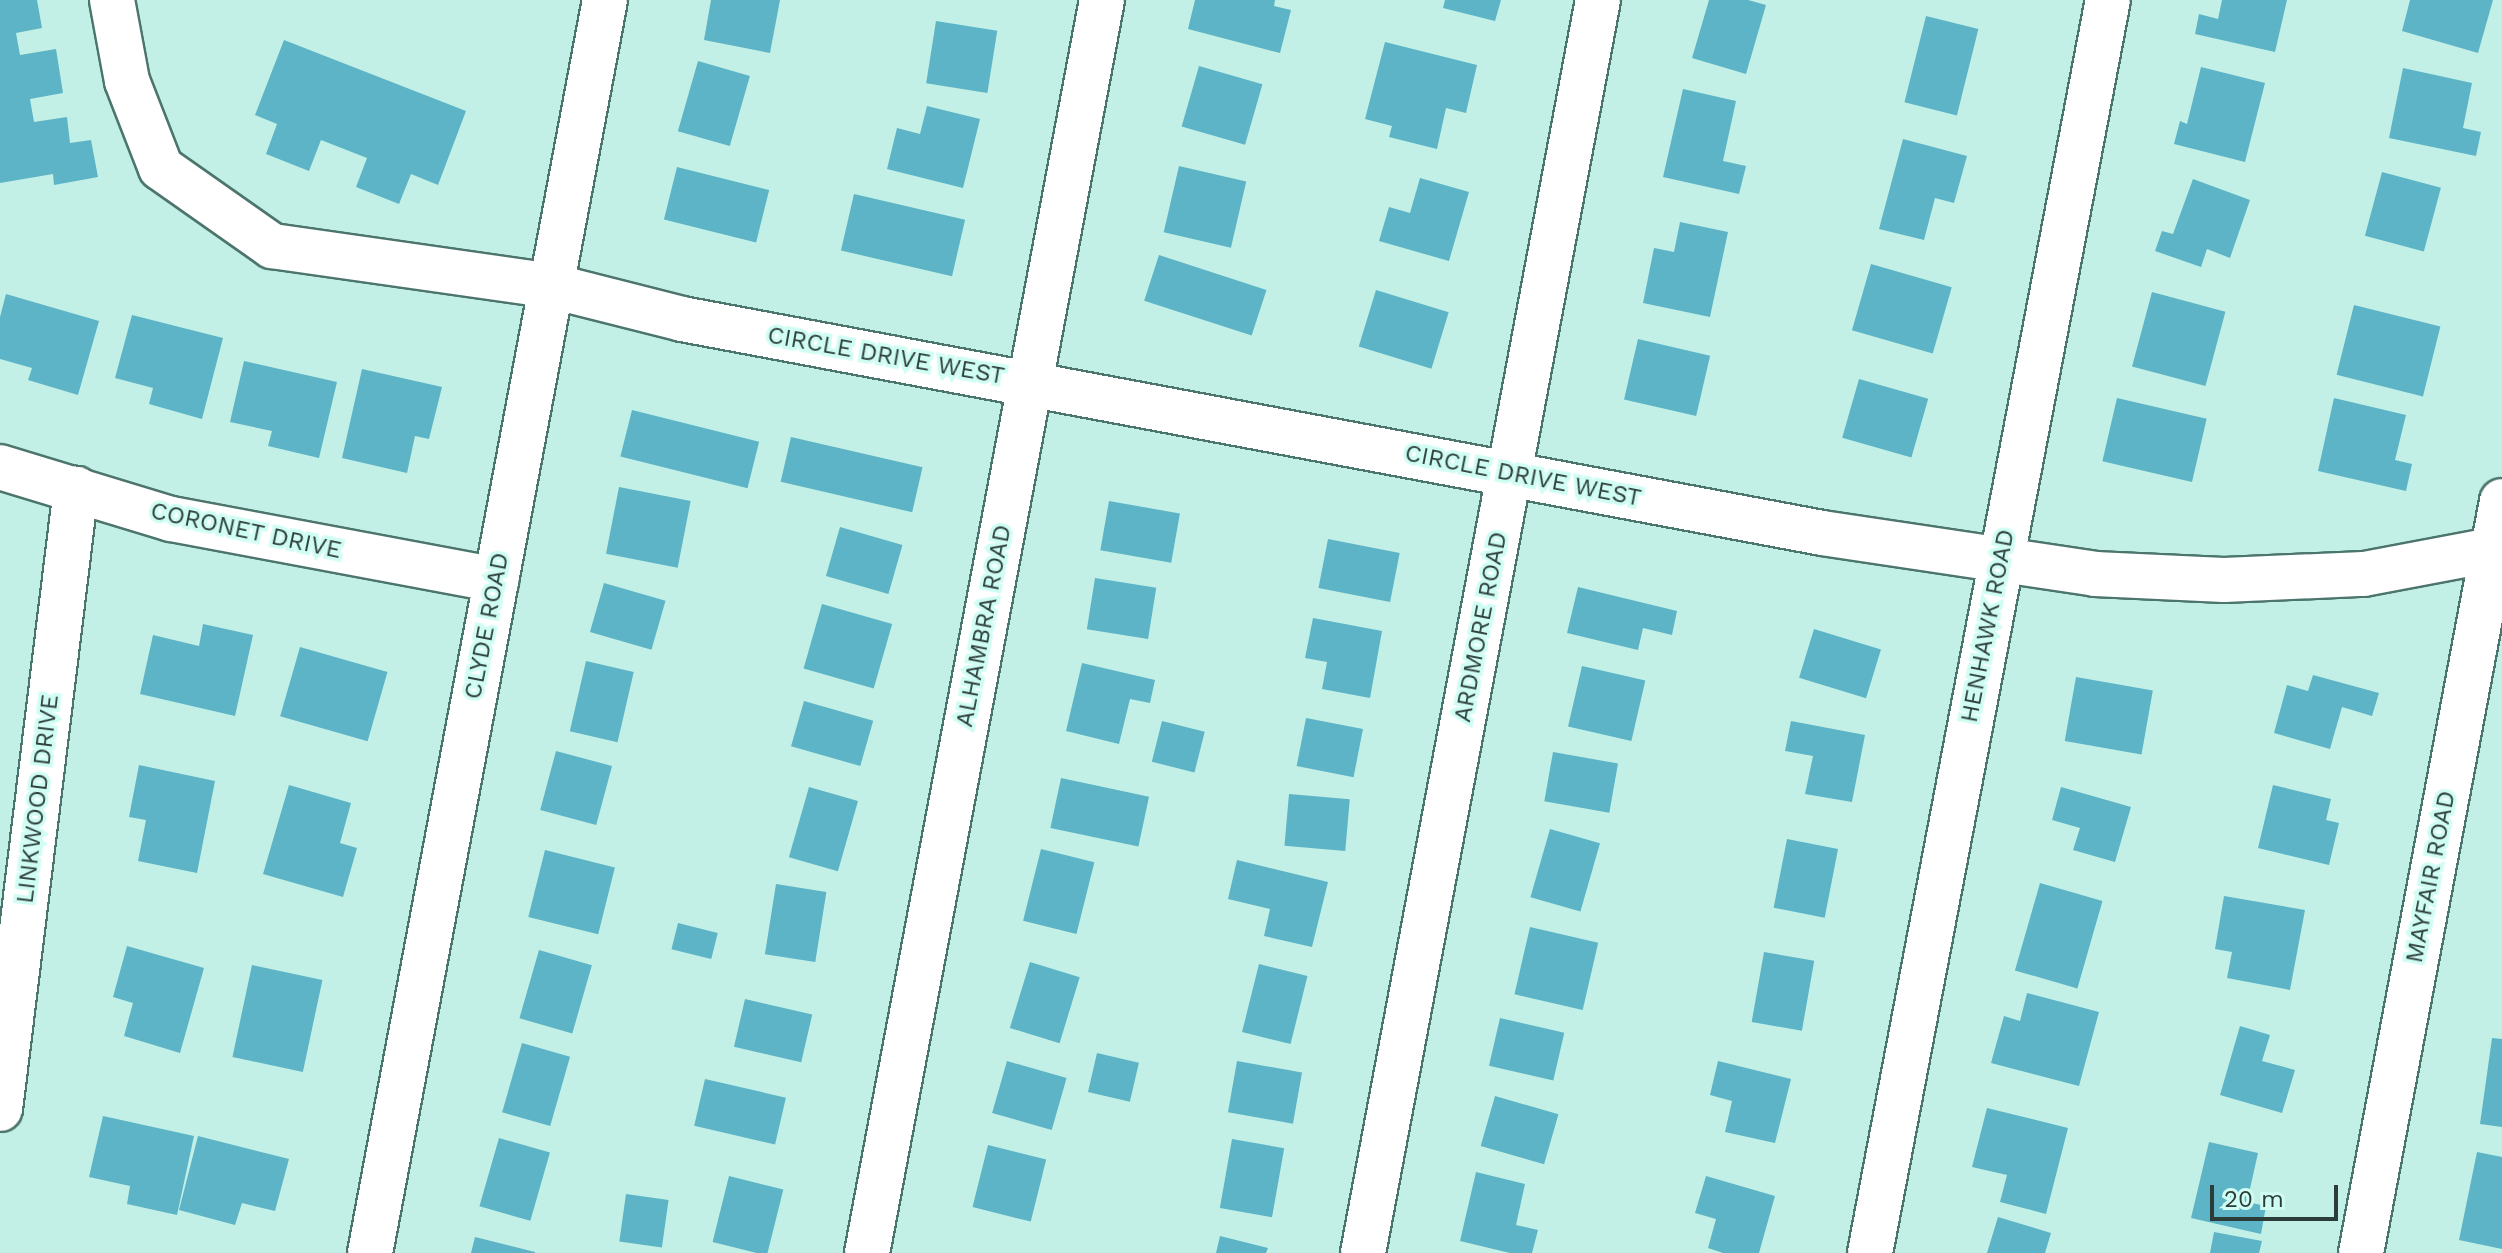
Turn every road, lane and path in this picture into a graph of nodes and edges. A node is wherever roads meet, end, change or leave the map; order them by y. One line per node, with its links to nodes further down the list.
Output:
1 (112, 0): 6 (street, CIRCLE DRIVE WEST)
2 (605, 0): 6 (street, CLYDE ROAD)
3 (1102, 0): 7 (street, ALHAMBRA ROAD)
4 (1598, 0): 9 (street, ARDMORE ROAD)
5 (2108, 0): 13 (street, HENHAWK ROAD)
6 (552, 286): 7 (street, CIRCLE DRIVE WEST); 14 (street, CLYDE ROAD)
7 (1030, 383): 9 (street, CIRCLE DRIVE WEST); 17 (street, ALHAMBRA ROAD)
8 (0, 467): 10 (street, CORONET DRIVE)
9 (1510, 472): 13 (street, CIRCLE DRIVE WEST); 18 (street, ARDMORE ROAD)
10 (76, 489): 14 (street, CORONET DRIVE); 15 (street, LINKWOOD DRIVE)
11 (2502, 501): 12 (street, MAYFAIR ROAD)
12 (2497, 549): 13 (street, CIRCLE DRIVE WEST); 20 (street, MAYFAIR ROAD)
13 (2000, 558): 19 (street, HENHAWK ROAD)
14 (496, 580): 16 (street, CLYDE ROAD)
15 (0, 1109)
16 (370, 1253)
17 (867, 1253)
18 (1363, 1253)
19 (1870, 1253)
20 (2361, 1253)

